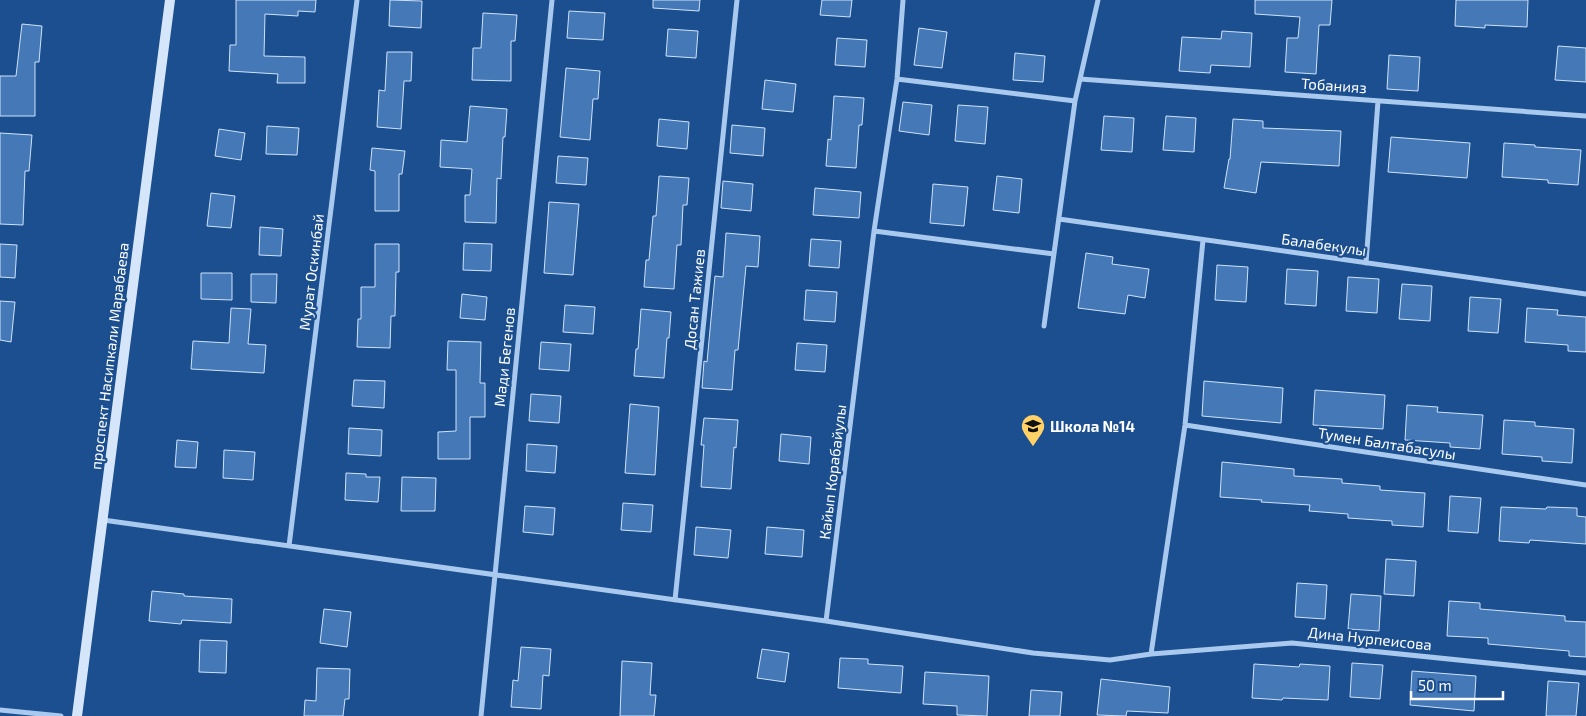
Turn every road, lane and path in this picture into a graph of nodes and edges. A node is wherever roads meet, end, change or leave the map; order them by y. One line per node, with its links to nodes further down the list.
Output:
1 (170, 0): 21 (main road, проспект Насипкали Марабаева)
2 (358, 0): 22 (street, Мурат Оскинбай)
3 (552, 0): 23 (street, Мади Бегенов)
4 (738, 0): 24 (street, Досан Тажиев)
5 (904, 0): 8 (street, Кайып Корабайулы)
6 (1098, 0): 7 (street)
7 (1080, 79): 9 (street); 10 (street, Тобанияз)
8 (897, 80): 9 (street); 13 (street, Кайып Корабайулы)
9 (1075, 101): 12 (street)
10 (1378, 101): 11 (street, Тобанияз); 16 (street)
11 (1586, 116)
12 (1059, 219): 14 (street, Балабекулы); 15 (street)
13 (874, 230): 15 (street); 25 (street, Кайып Корабайулы)
14 (1203, 240): 16 (street, Балабекулы); 19 (street)
15 (1054, 254): 18 (street)
16 (1366, 263): 17 (street, Балабекулы)
17 (1586, 294)
18 (1044, 326)
19 (1185, 425): 20 (street, Тумен Балтабасулы); 26 (street)
20 (1586, 485)
21 (104, 520): 22 (street); 30 (main road, проспект Насипкали Марабаева)
22 (289, 546): 23 (street)
23 (494, 575): 24 (street); 31 (street, Мади Бегенов)
24 (675, 600): 25 (street)
25 (826, 621): 26 (street)
26 (1151, 654): 27 (street, Дина Нурпеисова)
27 (1586, 673)
28 (0, 710): 29 (street)
29 (61, 716)
30 (77, 716)
31 (481, 716)

